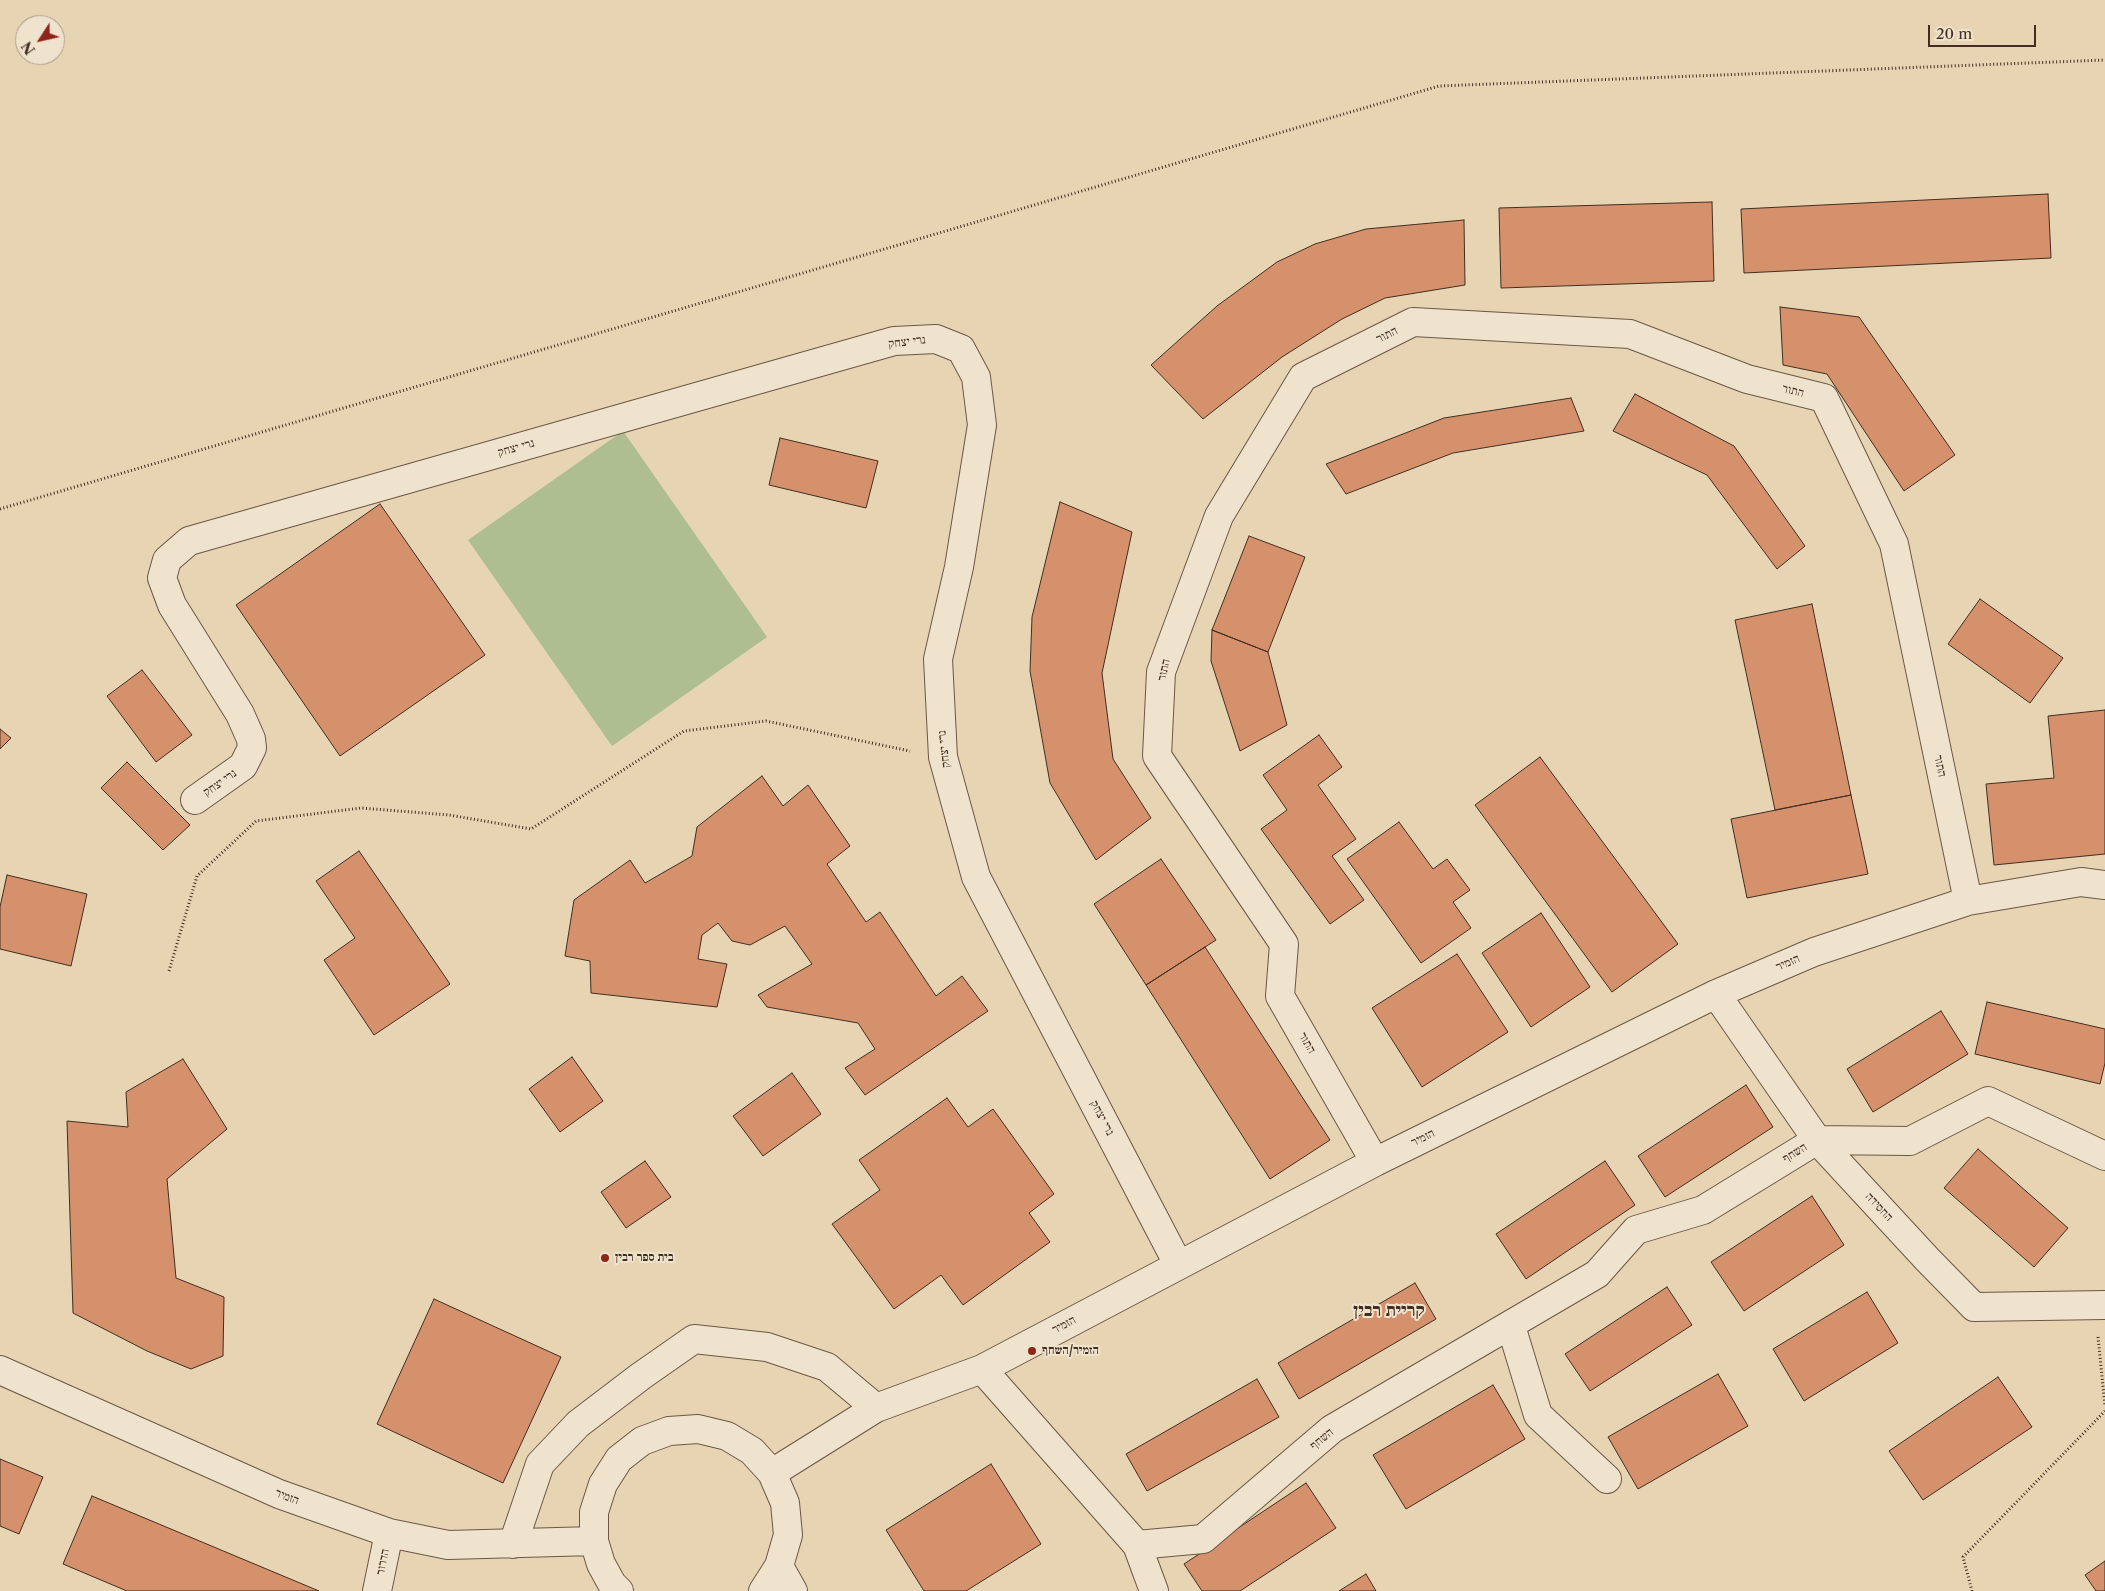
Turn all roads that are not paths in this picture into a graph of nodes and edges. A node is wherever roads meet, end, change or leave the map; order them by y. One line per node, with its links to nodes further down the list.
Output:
1 (195, 800): 8 (street, נרי יצחק)
2 (2105, 885): 3 (street, הזמיר)
3 (1968, 901): 4 (street, הזמיר); 7 (street, התור)
4 (1716, 994): 5 (street, החסידה); 7 (street, הזמיר)
5 (1817, 1140): 6 (street, השחף); 9 (street, החסידה); 10 (street, השחף)
6 (2105, 1156)
7 (1375, 1162): 8 (street, הזמיר)
8 (1178, 1264): 11 (street, הזמיר)
9 (2105, 1305)
10 (1511, 1326): 15 (street); 19 (street, השחף)
11 (982, 1369): 13 (street, הזמיר); 19 (street)
12 (0, 1370): 16 (street, הזמיר)
13 (876, 1408): 14 (street, הזמיר); 18 (street)
14 (772, 1473): 17 (street); 20 (street)
15 (1607, 1479)
16 (389, 1533): 18 (street, הזמיר); 21 (street, הדרור)
17 (594, 1541): 18 (street, הזמיר); 22 (street)
18 (514, 1544)
19 (1137, 1545): 25 (street)
20 (780, 1566): 23 (street); 24 (street)
21 (377, 1591)
22 (619, 1591)
23 (763, 1591)
24 (793, 1591)
25 (1154, 1591)

